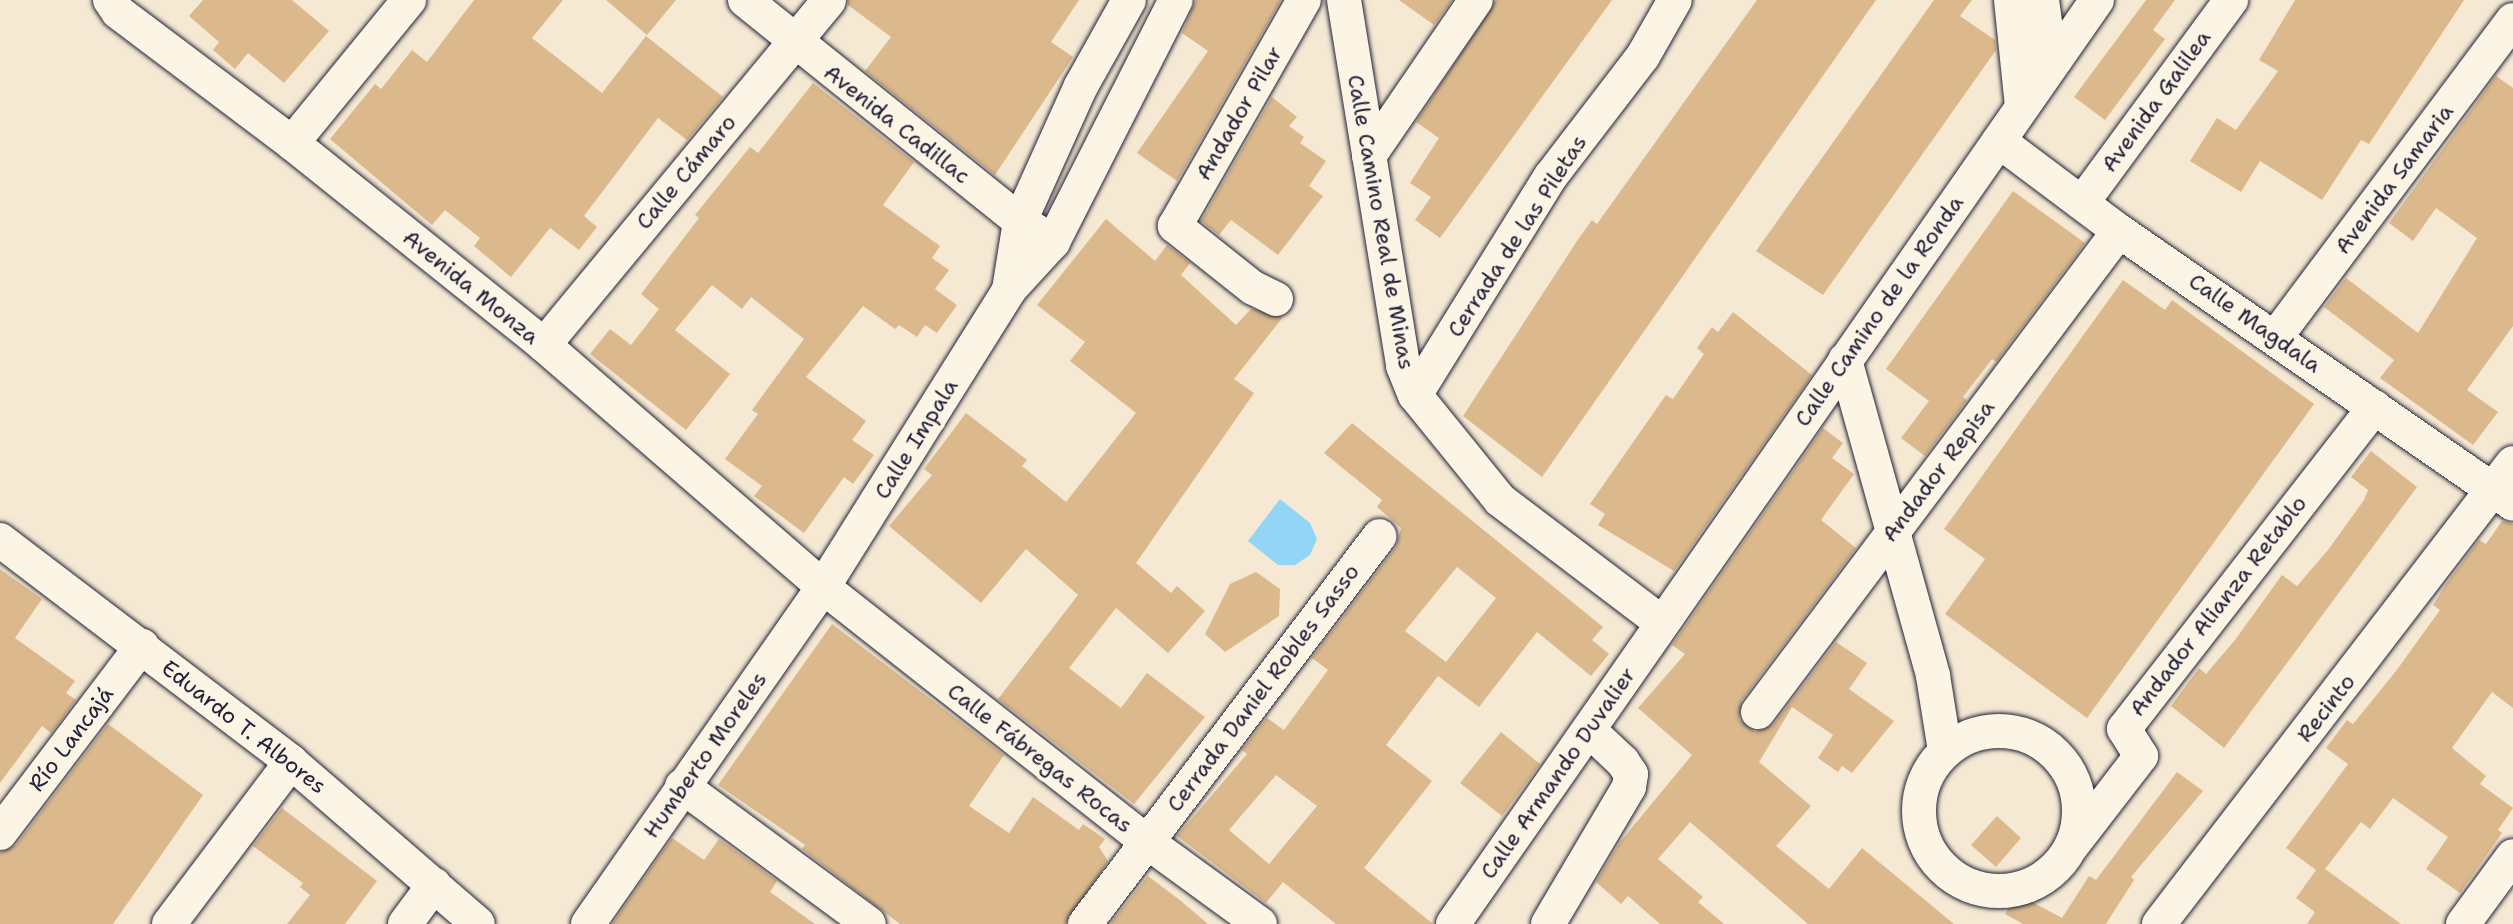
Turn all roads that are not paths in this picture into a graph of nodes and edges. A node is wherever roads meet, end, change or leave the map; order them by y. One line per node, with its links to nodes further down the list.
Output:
1 (110, 0): 20 (street, Avenida Monza)
2 (409, 0): 20 (street)
3 (745, 0): 16 (street, Avenida Cadillac)
4 (829, 0): 16 (street, Calle Cámaro)
5 (1129, 0): 23 (street, Calle Impala)
6 (1176, 0): 25 (street, Calle Impala)
7 (1304, 0): 27 (street, Andador Pilar)
8 (1344, 0): 21 (street, Calle Camino Real de Minas)
9 (1476, 0): 21 (street)
10 (1675, 0): 31 (street, Cerrada de las Piletas)
11 (2011, 0): 18 (street)
12 (2042, 0): 17 (street)
13 (2097, 0): 17 (street, Calle Camino de la Ronda)
14 (2231, 0): 22 (street, Avenida Galilea)
15 (2513, 20): 28 (street, Avenida Samaria)
16 (794, 42): 23 (street, Avenida Cadillac); 29 (street, Calle Cámaro)
17 (2051, 65): 18 (street, Calle Camino de la Ronda)
18 (2022, 106): 19 (street, Calle Camino de la Ronda)
19 (1999, 141): 22 (street, Calle Magdala); 30 (street, Calle Camino de la Ronda)
20 (292, 143): 29 (street, Avenida Monza)
21 (1369, 156): 31 (street, Calle Camino Real de Minas)
22 (2082, 203): 24 (street, Calle Magdala)
23 (1020, 221): 25 (street, Avenida Cadillac); 26 (street, Calle Impala)
24 (2119, 231): 28 (street, Calle Magdala); 35 (street, Andador Repisa)
25 (1053, 242): 26 (street, Calle Impala)
26 (1009, 290): 38 (street, Calle Impala)
27 (1276, 299)
28 (2275, 338): 32 (street, Calle Magdala)
29 (544, 345): 38 (street, Avenida Monza)
30 (1845, 360): 35 (street); 39 (street, Calle Camino de la Ronda)
31 (1415, 395): 39 (street, Calle Camino Real de Minas)
32 (2375, 407): 34 (street, Calle Magdala); 48 (street, Andador Alianza Retablo)
33 (2513, 463): 34 (street, Recinto)
34 (2503, 497): 60 (street, Recinto)
35 (1891, 534): 41 (street, Andador Repisa); 43 (street)
36 (1380, 536): 47 (street, Cerrada Daniel Robles Sasso)
37 (0, 540): 40 (street, Eduardo T. Albores)
38 (823, 587): 45 (street, Humberto Moreles); 47 (street, Calle Fábregas Rocas)
39 (1661, 622): 42 (street, Calle Armando Duvalier)
40 (142, 646): 44 (street, Eduardo T. Albores); 46 (street, Río Lancajá)
41 (1758, 712)
42 (1590, 731): 58 (street, Calle Armando Duvalier); 59 (street)
43 (1945, 751): 48 (street); 48 (street)
44 (291, 762): 50 (street, Eduardo T. Albores); 51 (street)
45 (682, 786): 54 (street, Humberto Moreles); 55 (street)
46 (0, 833)
47 (1146, 841): 56 (street, Cerrada Daniel Robles Sasso); 57 (street, Calle Fábregas Rocas)
48 (2071, 847)
49 (2513, 856): 61 (street)
50 (434, 885): 52 (street); 53 (street, Eduardo T. Albores)
51 (169, 924)
52 (405, 924)
53 (478, 924)
54 (588, 924)
55 (869, 924)
56 (1085, 924)
57 (1260, 924)
58 (1453, 924)
59 (1548, 924)
60 (2159, 924)
61 (2463, 924)

